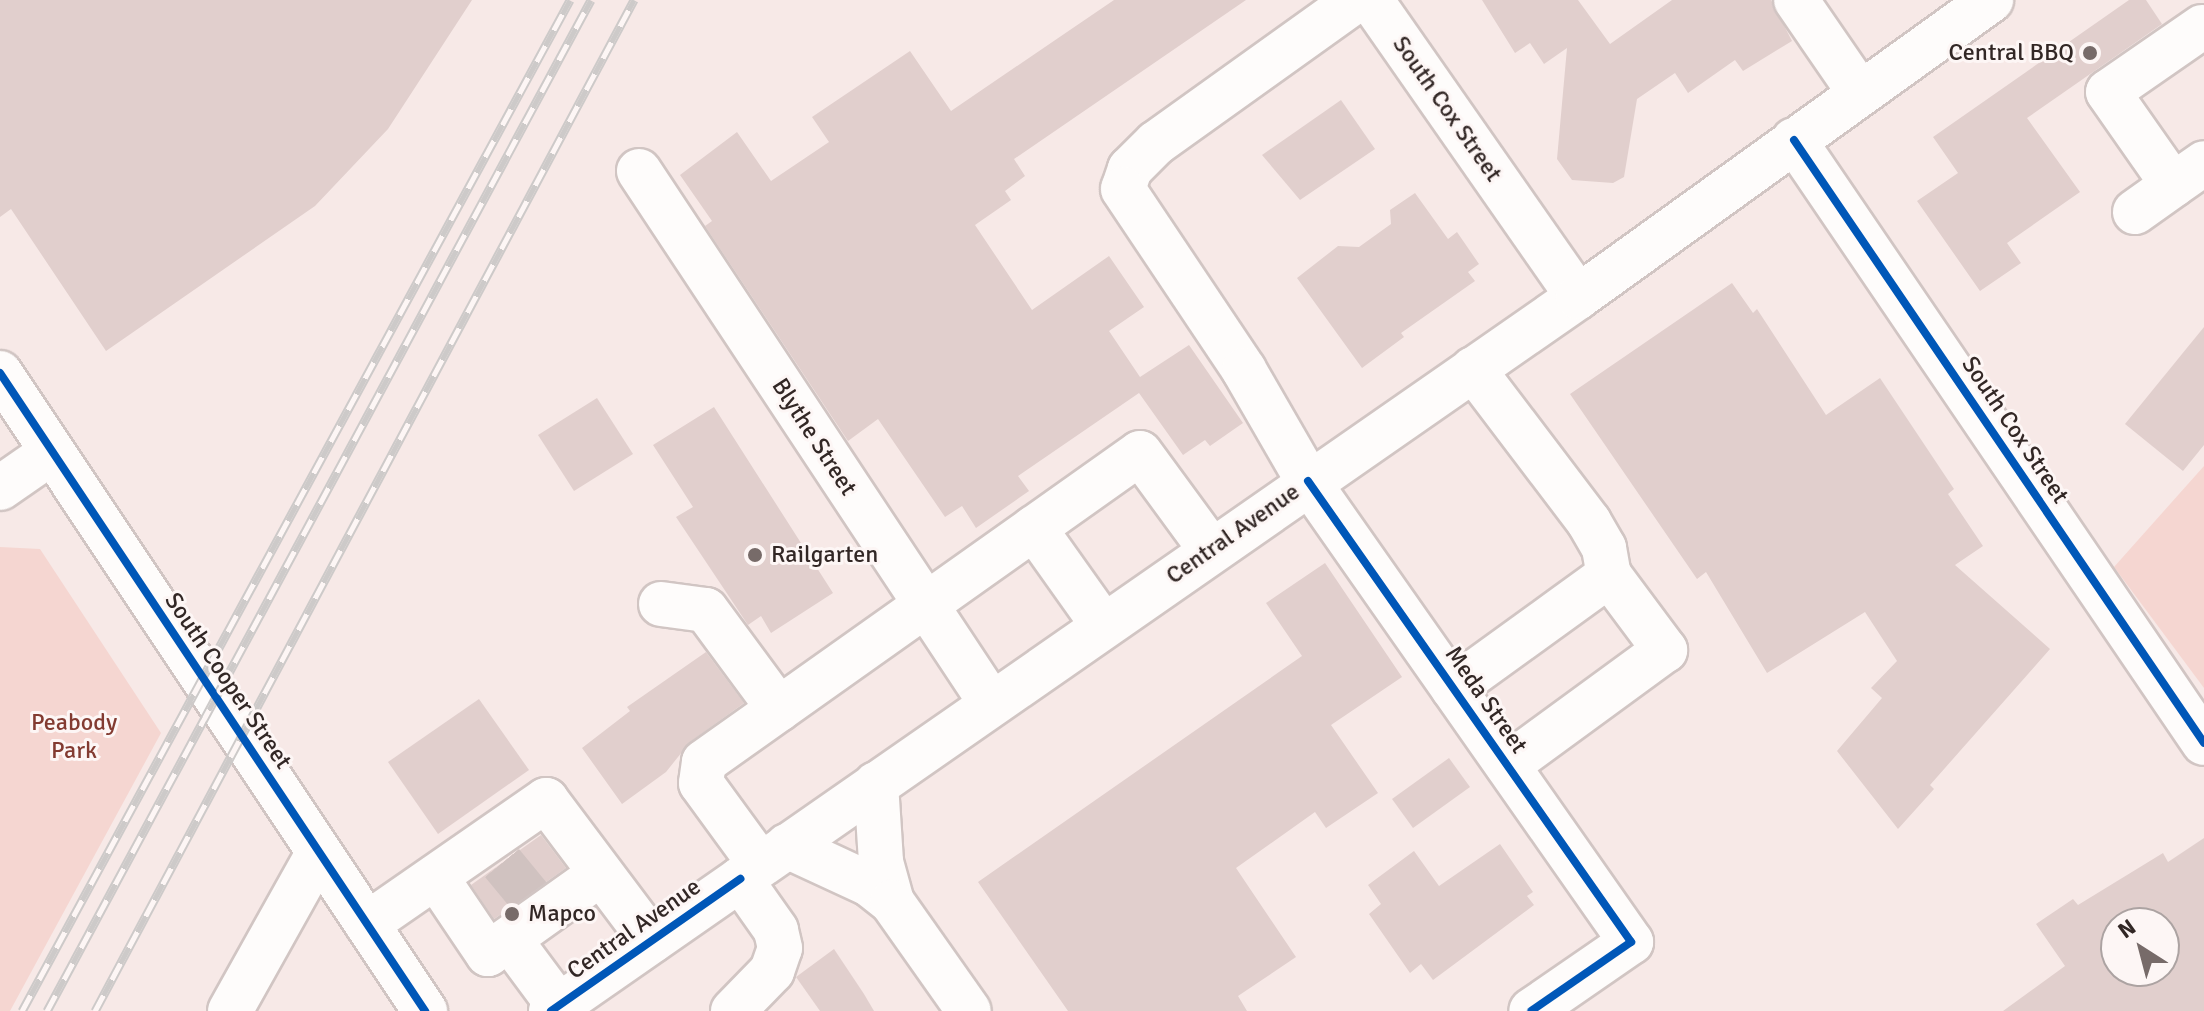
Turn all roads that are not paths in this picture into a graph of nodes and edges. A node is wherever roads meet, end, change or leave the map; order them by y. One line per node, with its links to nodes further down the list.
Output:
1 (1356, 0): 15 (main road, Meda Street)
2 (1371, 0): 11 (main road, South Cox Street)
3 (1796, 0): 6 (main road)
4 (1991, 0): 6 (main road, Central Avenue)
5 (2197, 19): 9 (main road)
6 (1860, 93): 7 (main road, Central Avenue)
7 (1794, 140): 11 (main road, Central Avenue); 26 (main road, South Cox Street)
8 (639, 171): 21 (main road, Blythe Street)
9 (2189, 174): 10 (main road)
10 (2135, 212)
11 (1578, 297): 12 (main road, Central Avenue)
12 (1473, 369): 15 (main road, Central Avenue); 19 (main road)
13 (0, 373): 14 (main road, South Cooper Street)
14 (52, 452): 16 (main road); 29 (main road, South Cooper Street)
15 (1308, 481): 18 (main road, Central Avenue); 23 (main road, Meda Street)
16 (0, 488)
17 (1034, 528): 18 (main road); 21 (main road); 22 (main road)
18 (1211, 550): 22 (main road, Central Avenue)
19 (1609, 575): 23 (main road); 27 (main road)
20 (661, 604): 25 (main road)
21 (924, 605): 24 (main road, Blythe Street); 25 (main road)
22 (1103, 625): 24 (main road, Central Avenue)
23 (1453, 688): 27 (main road, Meda Street)
24 (991, 703): 28 (main road, Central Avenue)
25 (779, 709): 30 (main road)
26 (2204, 743)
27 (1508, 765): 42 (main road, Meda Street)
28 (876, 784): 30 (main road, Central Avenue); 33 (main road)
29 (319, 852): 35 (main road, South Cooper Street); 38 (main road)
30 (763, 863): 33 (main road); 36 (main road, Central Avenue); 40 (main road)
31 (600, 874): 32 (main road); 34 (main road); 36 (main road)
32 (436, 877): 34 (main road); 35 (main road)
33 (892, 902): 41 (main road)
34 (528, 918): 37 (main road)
35 (367, 924): 39 (main road, South Cooper Street)
36 (652, 941): 37 (main road, Central Avenue)
37 (555, 1008)
38 (230, 1011)
39 (425, 1011)
40 (733, 1011)
41 (969, 1011)
42 (1531, 1011)

